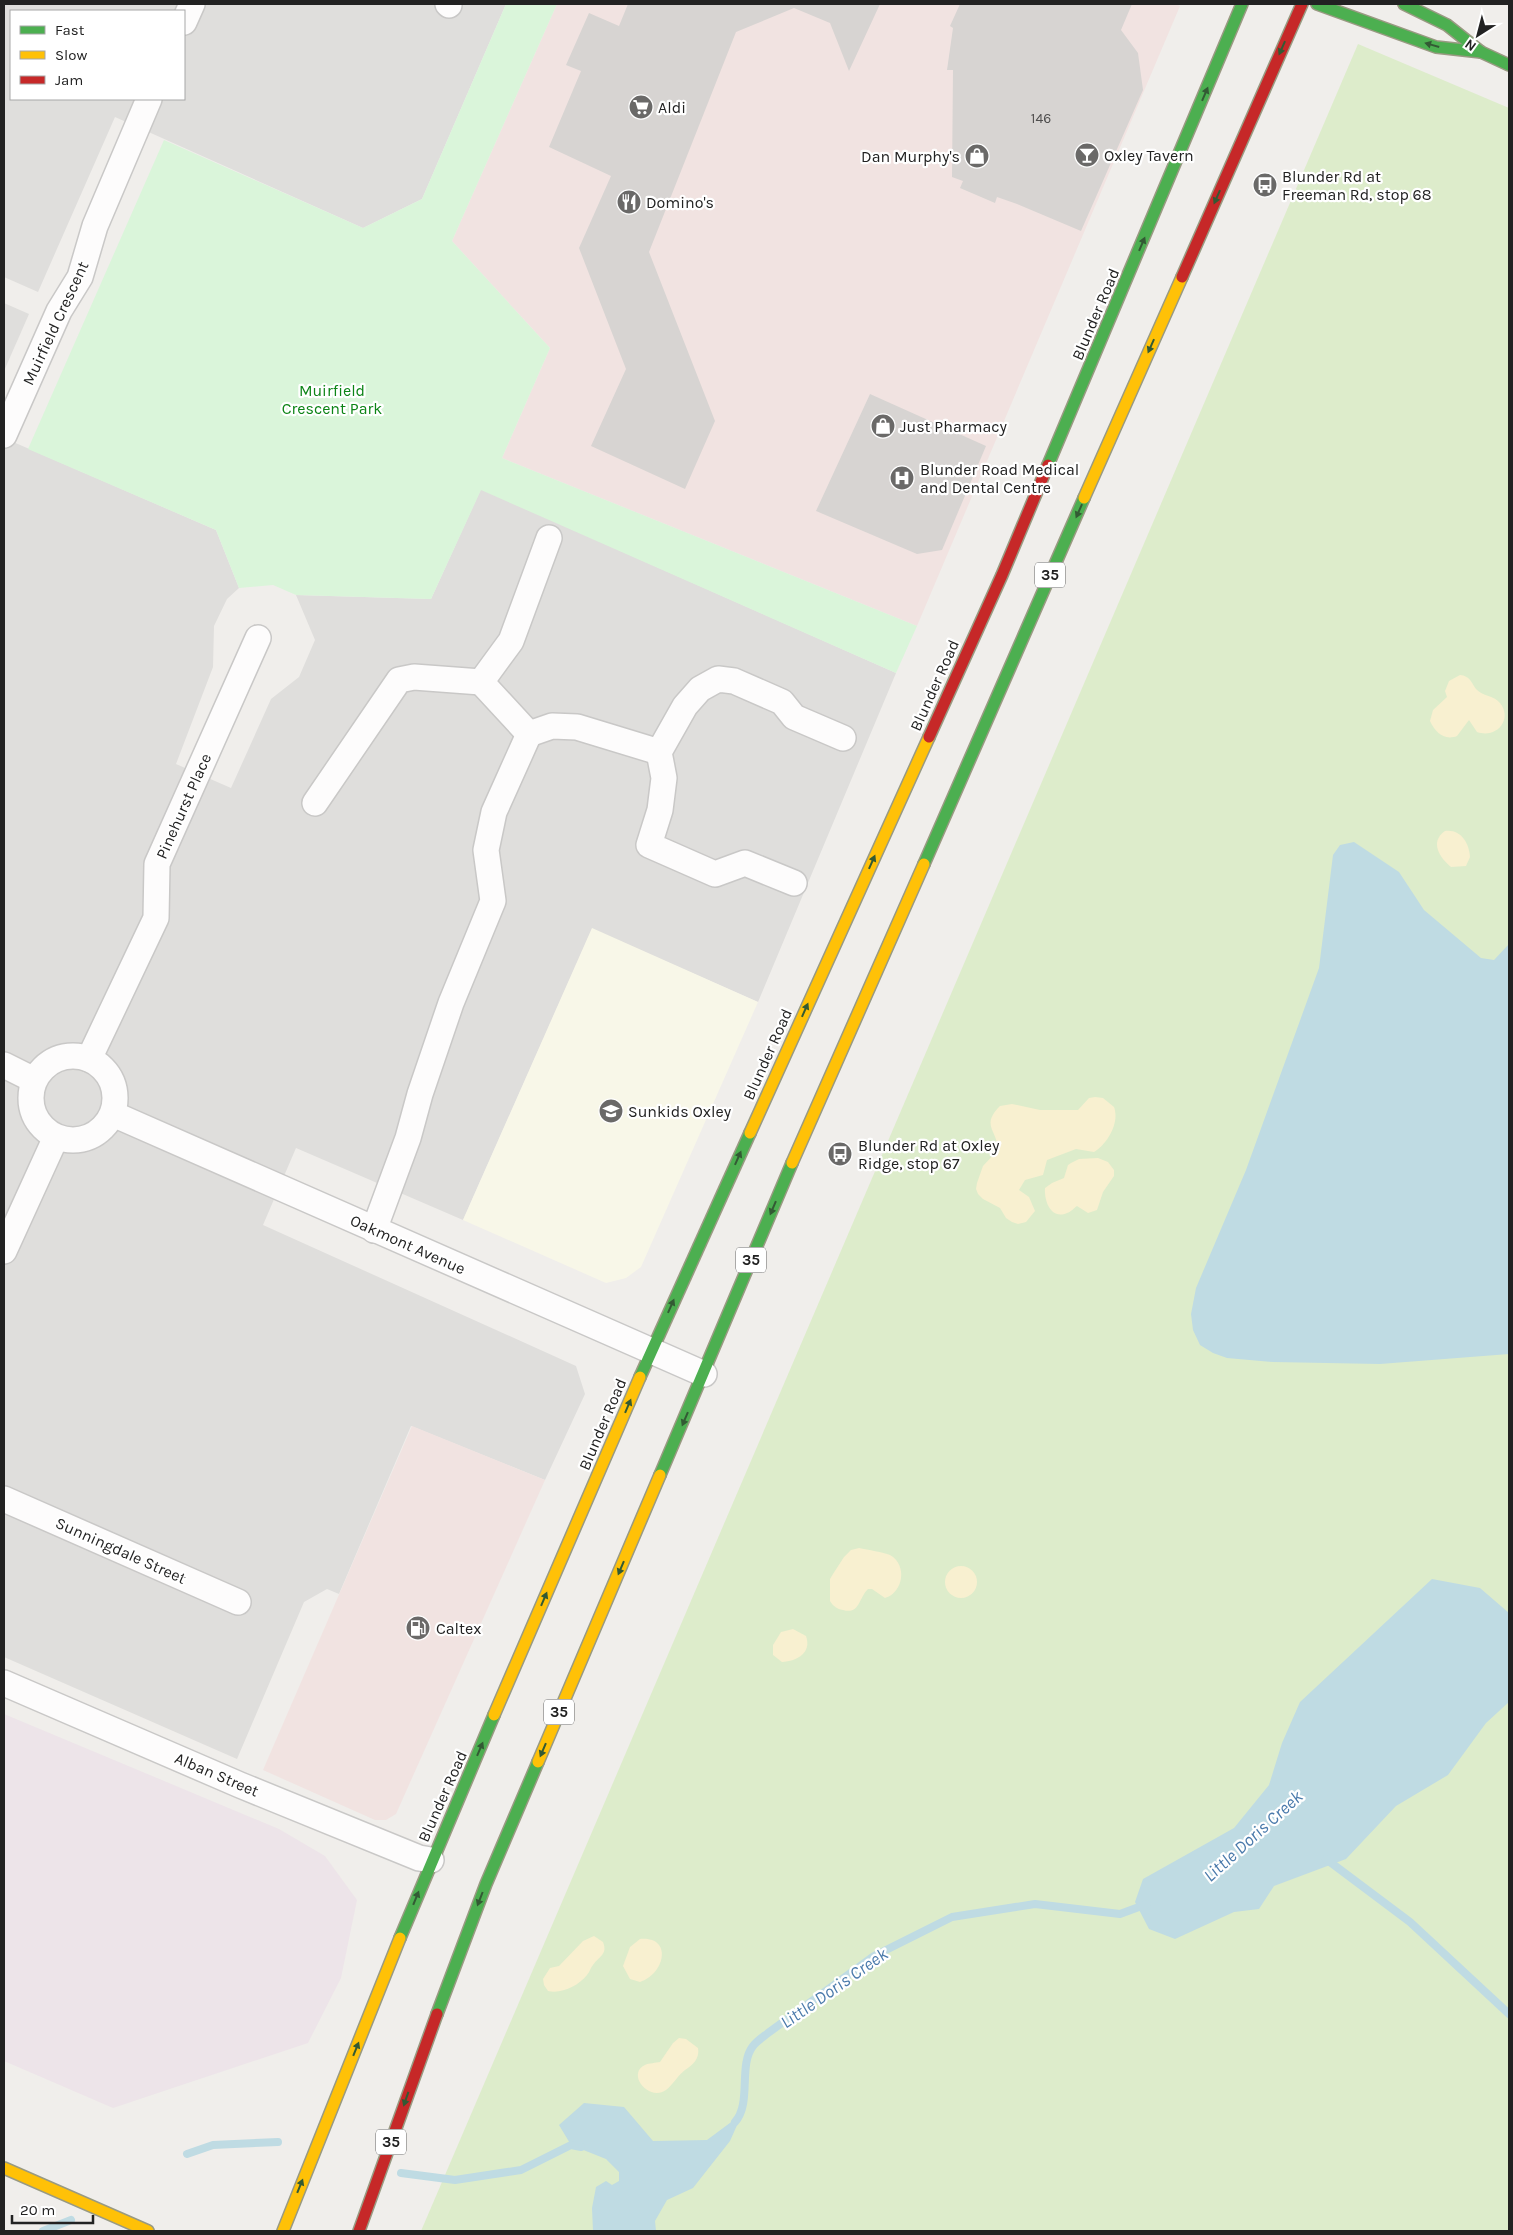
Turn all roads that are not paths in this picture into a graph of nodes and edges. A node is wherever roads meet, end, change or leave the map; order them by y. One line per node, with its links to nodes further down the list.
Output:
1 (192, 4): 6 (street)
2 (1242, 4): 26 (main road, Blunder Road, one-way to 2)
3 (1302, 4): 27 (main road, 35, one-way to 27)
4 (1317, 4): 7 (main road, one-way to 4)
5 (1404, 4): 7 (main road)
6 (185, 20)
7 (1480, 52): 8 (main road)
8 (1509, 65)
9 (149, 100): 10 (street, Muirfield Crescent)
10 (4, 435)
11 (549, 538): 13 (street)
12 (258, 638): 19 (street, Pinehurst Place)
13 (481, 682): 14 (street); 17 (street)
14 (529, 734): 16 (street); 24 (street)
15 (844, 738): 16 (street)
16 (659, 752): 18 (street)
17 (316, 802)
18 (794, 883)
19 (89, 1059): 21 (street); 22 (street)
20 (4, 1065): 21 (street)
21 (34, 1080): 23 (street)
22 (112, 1114): 23 (street); 24 (street, Oakmont Avenue)
23 (56, 1137): 25 (street)
24 (374, 1230): 26 (street, Oakmont Avenue)
25 (4, 1251)
26 (651, 1351): 27 (street, Oakmont Avenue); 31 (main road, Blunder Road, one-way to 26)
27 (704, 1374): 35 (main road, 35, one-way to 35)
28 (4, 1499): 29 (street, Sunningdale Street)
29 (238, 1602)
30 (4, 1683): 31 (street, Alban Street)
31 (431, 1860): 34 (main road, Blunder Road, one-way to 31)
32 (4, 2168): 33 (main road)
33 (148, 2231)
34 (283, 2231)
35 (359, 2231)

